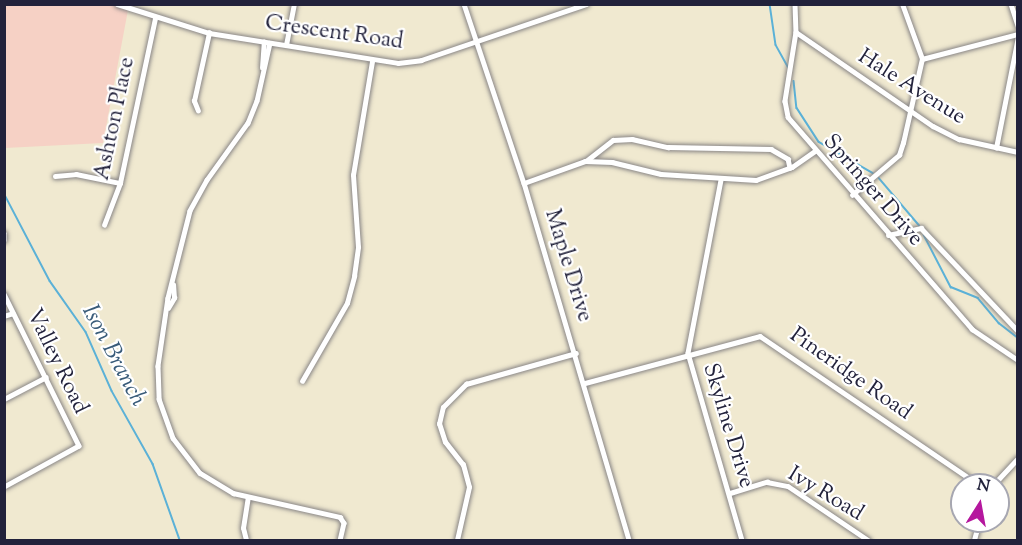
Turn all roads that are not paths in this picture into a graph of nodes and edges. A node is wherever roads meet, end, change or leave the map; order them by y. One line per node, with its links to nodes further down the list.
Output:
1 (117, 4): 8 (street, Crescent Road)
2 (294, 4): 15 (street)
3 (465, 4): 14 (street, Maple Drive)
4 (586, 4): 14 (street, Crescent Road)
5 (795, 4): 10 (street, Springer Drive)
6 (902, 4): 16 (street)
7 (1011, 4): 9 (street)
8 (155, 19): 11 (street, Crescent Road); 27 (street, Ashton Place)
9 (1017, 26)
10 (796, 32): 19 (street, Hale Avenue); 21 (street, Springer Drive)
11 (208, 33): 13 (street, Crescent Road); 18 (street)
12 (1017, 35): 16 (street); 20 (street)
13 (267, 42): 15 (street, Crescent Road); 50 (street)
14 (477, 42): 17 (street, Crescent Road); 28 (street, Maple Drive)
15 (286, 45): 17 (street, Crescent Road)
16 (922, 60): 19 (street)
17 (372, 61): 42 (street)
18 (198, 111)
19 (910, 111): 20 (street, Hale Avenue); 29 (street)
20 (996, 148): 22 (street, Hale Avenue)
21 (815, 151): 24 (street); 29 (street, Springer Drive)
22 (1017, 152)
23 (585, 161): 24 (street); 26 (street); 28 (street)
24 (790, 168): 26 (street)
25 (55, 176): 27 (street)
26 (721, 180): 39 (street, Skyline Drive)
27 (120, 183): 30 (street, Ashton Place)
28 (524, 183): 38 (street, Maple Drive)
29 (852, 195): 32 (street, Springer Drive)
30 (104, 225)
31 (4, 233): 33 (street)
32 (888, 235): 37 (street); 40 (street, Springer Drive)
33 (4, 240)
34 (4, 294): 35 (street, Valley Road)
35 (13, 313): 36 (street); 41 (street, Valley Road)
36 (4, 316)
37 (1017, 331)
38 (576, 353): 43 (street, Maple Drive); 53 (street)
39 (688, 353): 43 (street, Pineridge Road); 46 (street, Pineridge Road); 49 (street, Skyline Drive)
40 (1017, 360)
41 (46, 377): 44 (street); 48 (street, Valley Road)
42 (302, 381)
43 (585, 383): 54 (street, Maple Drive)
44 (4, 399)
45 (1017, 458): 47 (street)
46 (962, 473)
47 (1004, 473)
48 (4, 487)
49 (730, 493): 55 (street, Skyline Drive); 56 (street, Ivy Road)
50 (248, 497): 51 (street); 52 (street)
51 (246, 540)
52 (340, 540)
53 (457, 540)
54 (629, 540)
55 (742, 540)
56 (868, 540)

